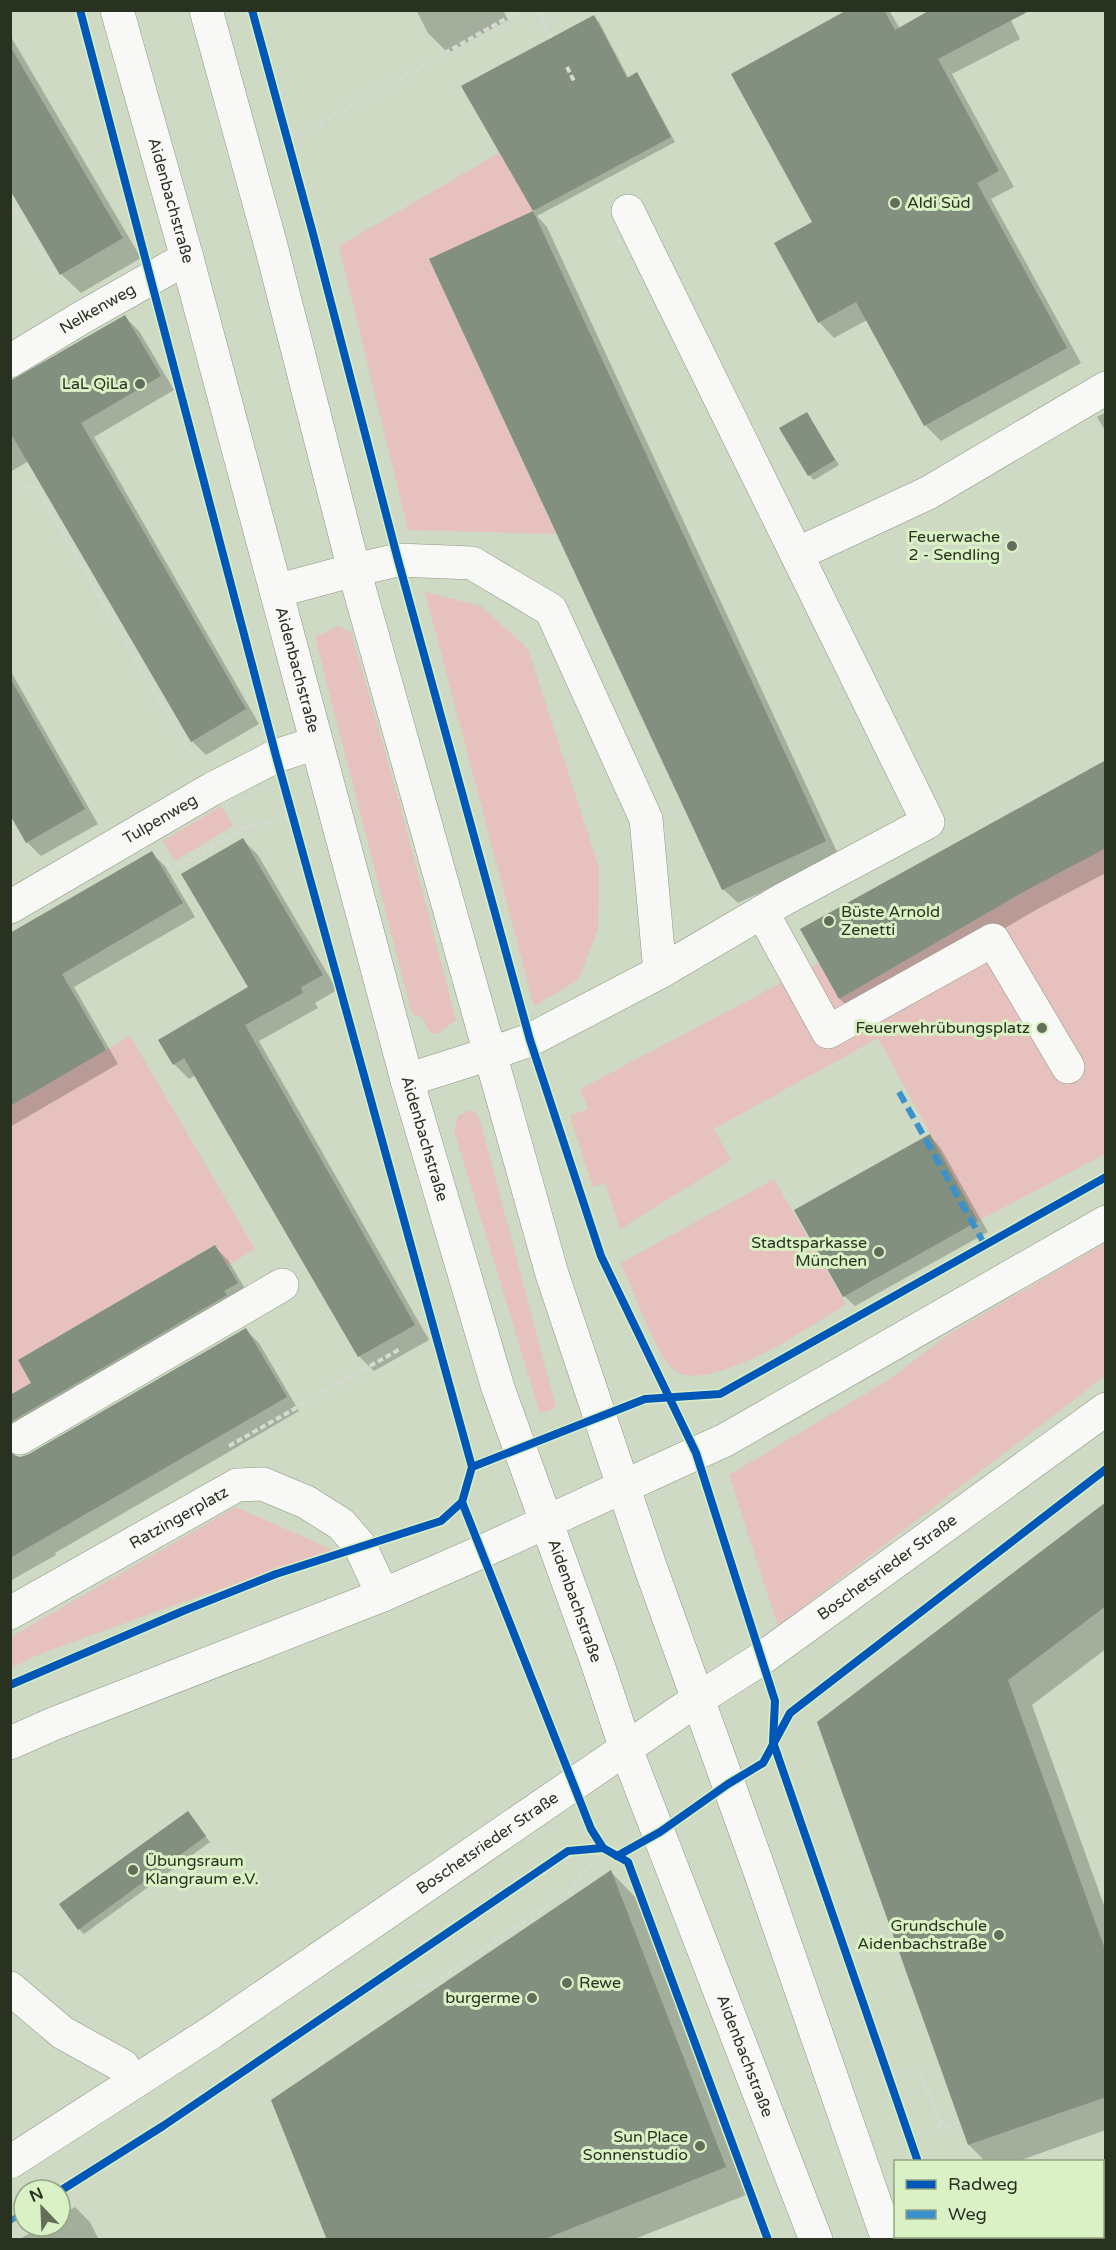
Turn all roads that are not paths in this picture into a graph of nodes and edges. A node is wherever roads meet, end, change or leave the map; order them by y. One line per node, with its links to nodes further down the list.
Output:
1 (117, 10): 4 (main road, Aidenbachstraße)
2 (206, 10): 8 (main road)
3 (628, 211): 7 (main road)
4 (187, 258): 5 (main road, Nelkenweg); 9 (main road, Aidenbachstraße)
5 (10, 361)
6 (1106, 388): 7 (main road)
7 (797, 554): 12 (main road)
8 (354, 570): 9 (main road); 13 (main road); 14 (main road)
9 (276, 591): 10 (main road, Aidenbachstraße)
10 (316, 743): 11 (main road, Tulpenweg); 16 (main road, Aidenbachstraße)
11 (10, 907)
12 (762, 912): 13 (main road); 15 (main road)
13 (660, 972): 14 (main road)
14 (489, 1054): 16 (main road); 21 (main road)
15 (1068, 1067)
16 (407, 1080): 22 (main road, Aidenbachstraße)
17 (1106, 1222): 21 (main road)
18 (282, 1285): 20 (main road)
19 (1106, 1409): 25 (main road, Boschetsrieder Straße)
20 (20, 1438)
21 (623, 1487): 22 (main road); 25 (main road)
22 (546, 1522): 23 (main road); 27 (main road, Aidenbachstraße)
23 (383, 1595): 24 (main road, Ratzingerplatz); 26 (main road)
24 (10, 1613)
25 (698, 1700): 27 (main road, Boschetsrieder Straße); 32 (main road)
26 (10, 1743)
27 (626, 1749): 30 (main road, Boschetsrieder Straße); 31 (main road, Aidenbachstraße)
28 (10, 1988): 29 (main road)
29 (123, 2066)
30 (10, 2162)
31 (816, 2240)
32 (888, 2240)

